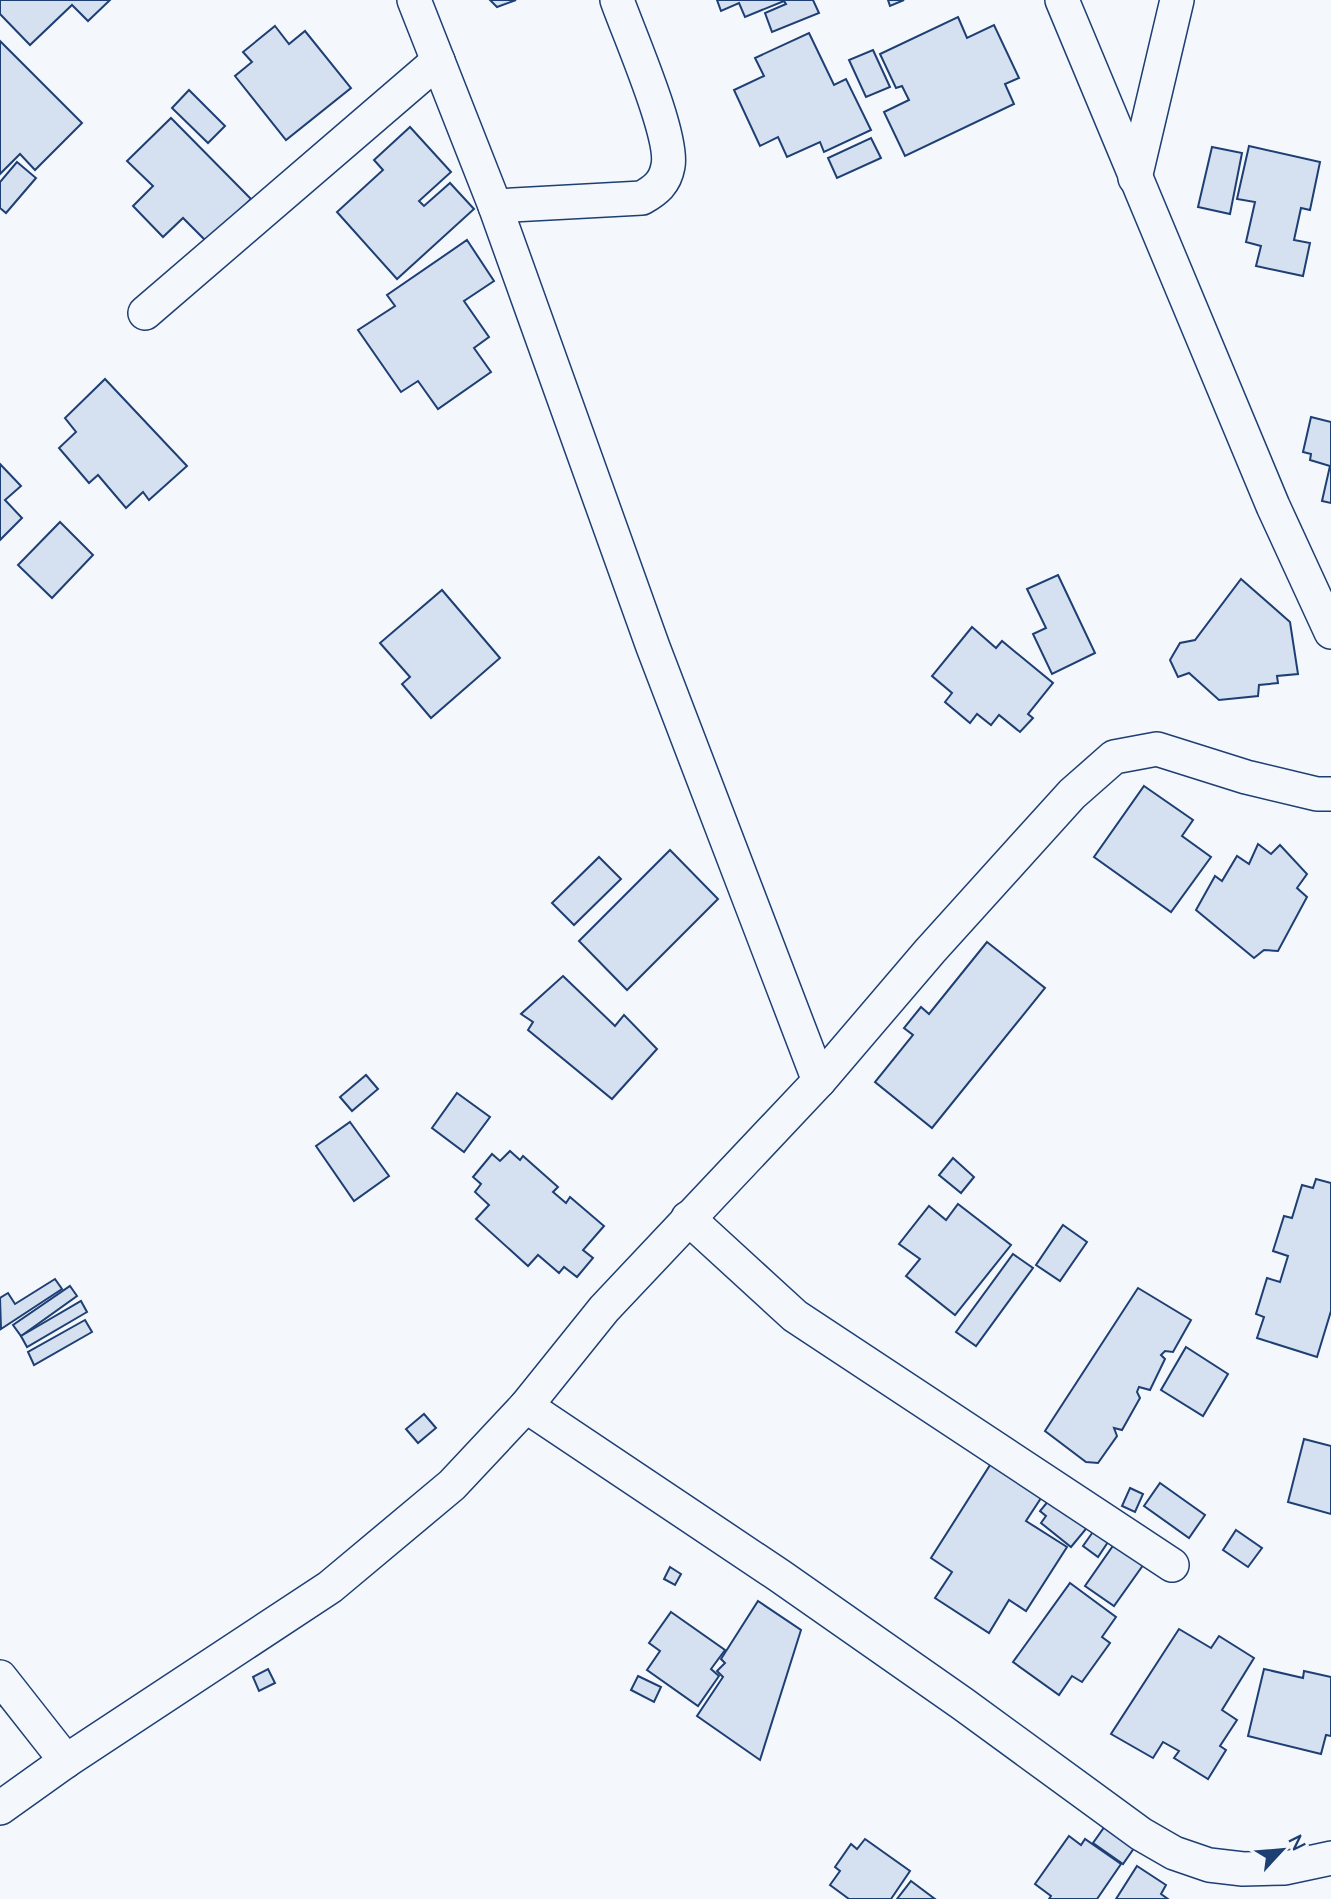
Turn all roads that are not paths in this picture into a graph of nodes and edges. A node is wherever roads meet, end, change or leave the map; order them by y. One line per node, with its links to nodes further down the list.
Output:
1 (414, 0): 5 (street)
2 (617, 0): 7 (street)
3 (1062, 0): 6 (street)
4 (1177, 0): 6 (street)
5 (438, 61): 7 (street); 8 (street)
6 (1135, 178): 9 (street)
7 (495, 206): 11 (street)
8 (145, 313)
9 (1331, 632)
10 (1331, 794): 11 (street)
11 (819, 1082): 12 (street)
12 (688, 1217): 13 (street); 14 (street)
13 (526, 1406): 16 (street); 18 (street)
14 (1172, 1565)
15 (0, 1677): 16 (street)
16 (66, 1761): 17 (street)
17 (0, 1808)
18 (1331, 1858)

